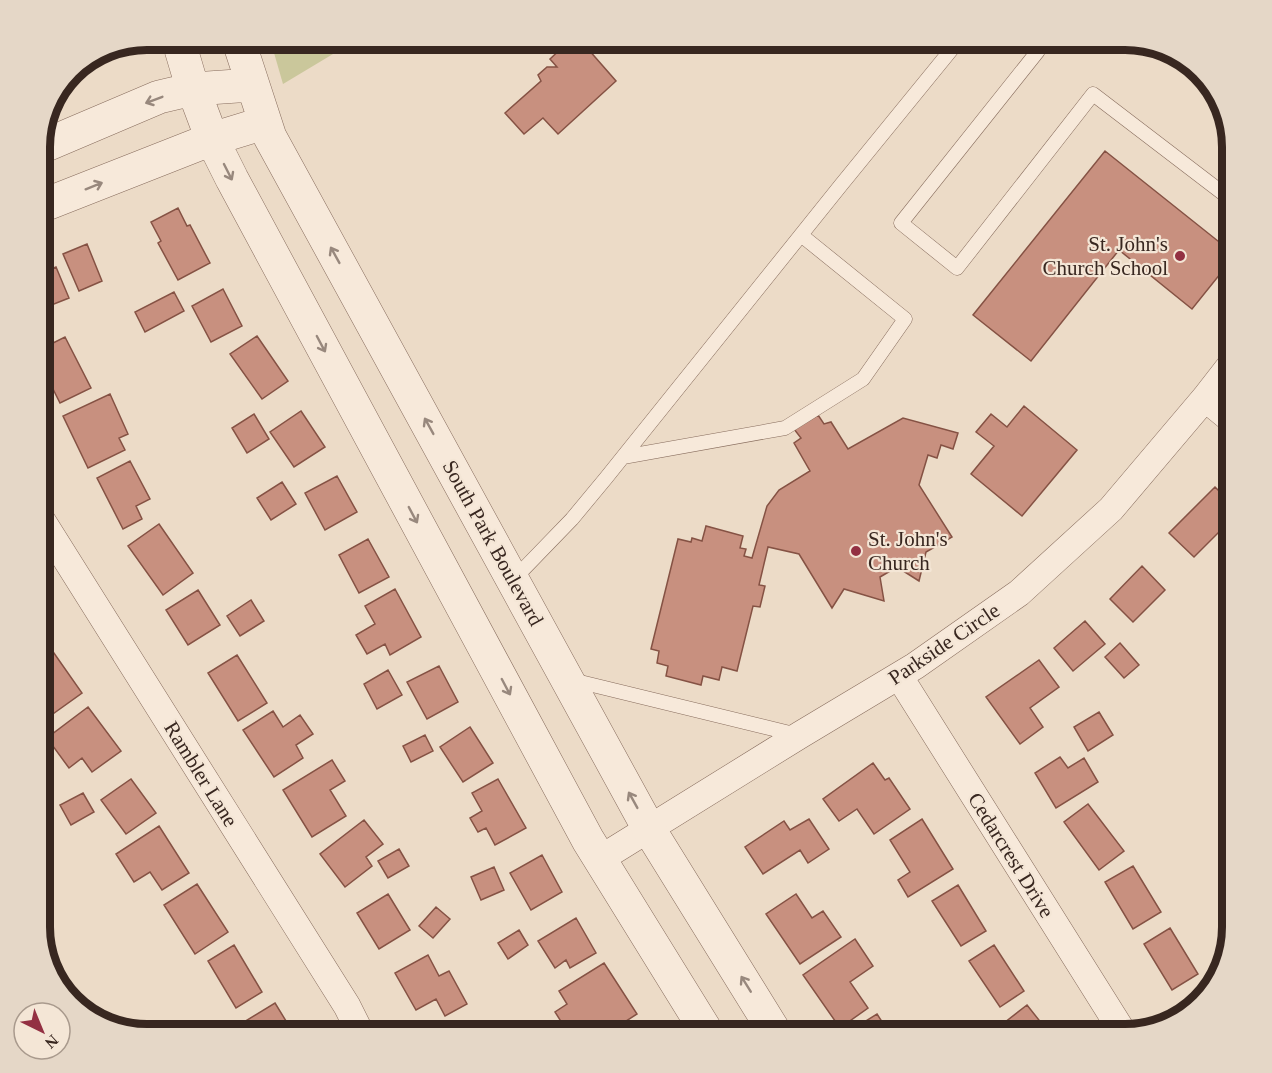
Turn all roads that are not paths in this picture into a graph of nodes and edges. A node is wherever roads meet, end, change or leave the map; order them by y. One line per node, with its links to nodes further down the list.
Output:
1 (181, 50): 6 (street)
2 (241, 50): 5 (street, South Park Boulevard)
3 (951, 50): 12 (lane)
4 (1037, 50): 10 (lane)
5 (252, 85): 6 (street); 7 (street, South Park Boulevard)
6 (193, 89): 8 (street); 9 (street, one-way to 9)
7 (264, 123): 8 (street); 18 (street, South Park Boulevard, one-way to 7)
8 (212, 139): 11 (street, one-way to 8); 23 (street, one-way to 23)
9 (50, 143)
10 (1222, 193)
11 (50, 203)
12 (801, 235): 16 (lane); 16 (lane)
13 (1222, 376): 14 (street, Parkside Circle)
14 (1205, 398): 15 (street); 19 (street, Parkside Circle)
15 (1222, 412)
16 (623, 457): 18 (lane)
17 (50, 534): 24 (street, Rambler Lane)
18 (513, 580): 20 (street, South Park Boulevard)
19 (899, 676): 21 (street, Parkside Circle); 27 (street, Cedarcrest Drive)
20 (566, 678): 21 (lane); 22 (street, South Park Boulevard, one-way to 20)
21 (801, 735): 22 (street, Parkside Circle)
22 (649, 829): 23 (street, Parkside Circle); 26 (street, South Park Boulevard, one-way to 22)
23 (600, 859): 25 (street)
24 (356, 1024)
25 (702, 1024)
26 (770, 1024)
27 (1118, 1024)

